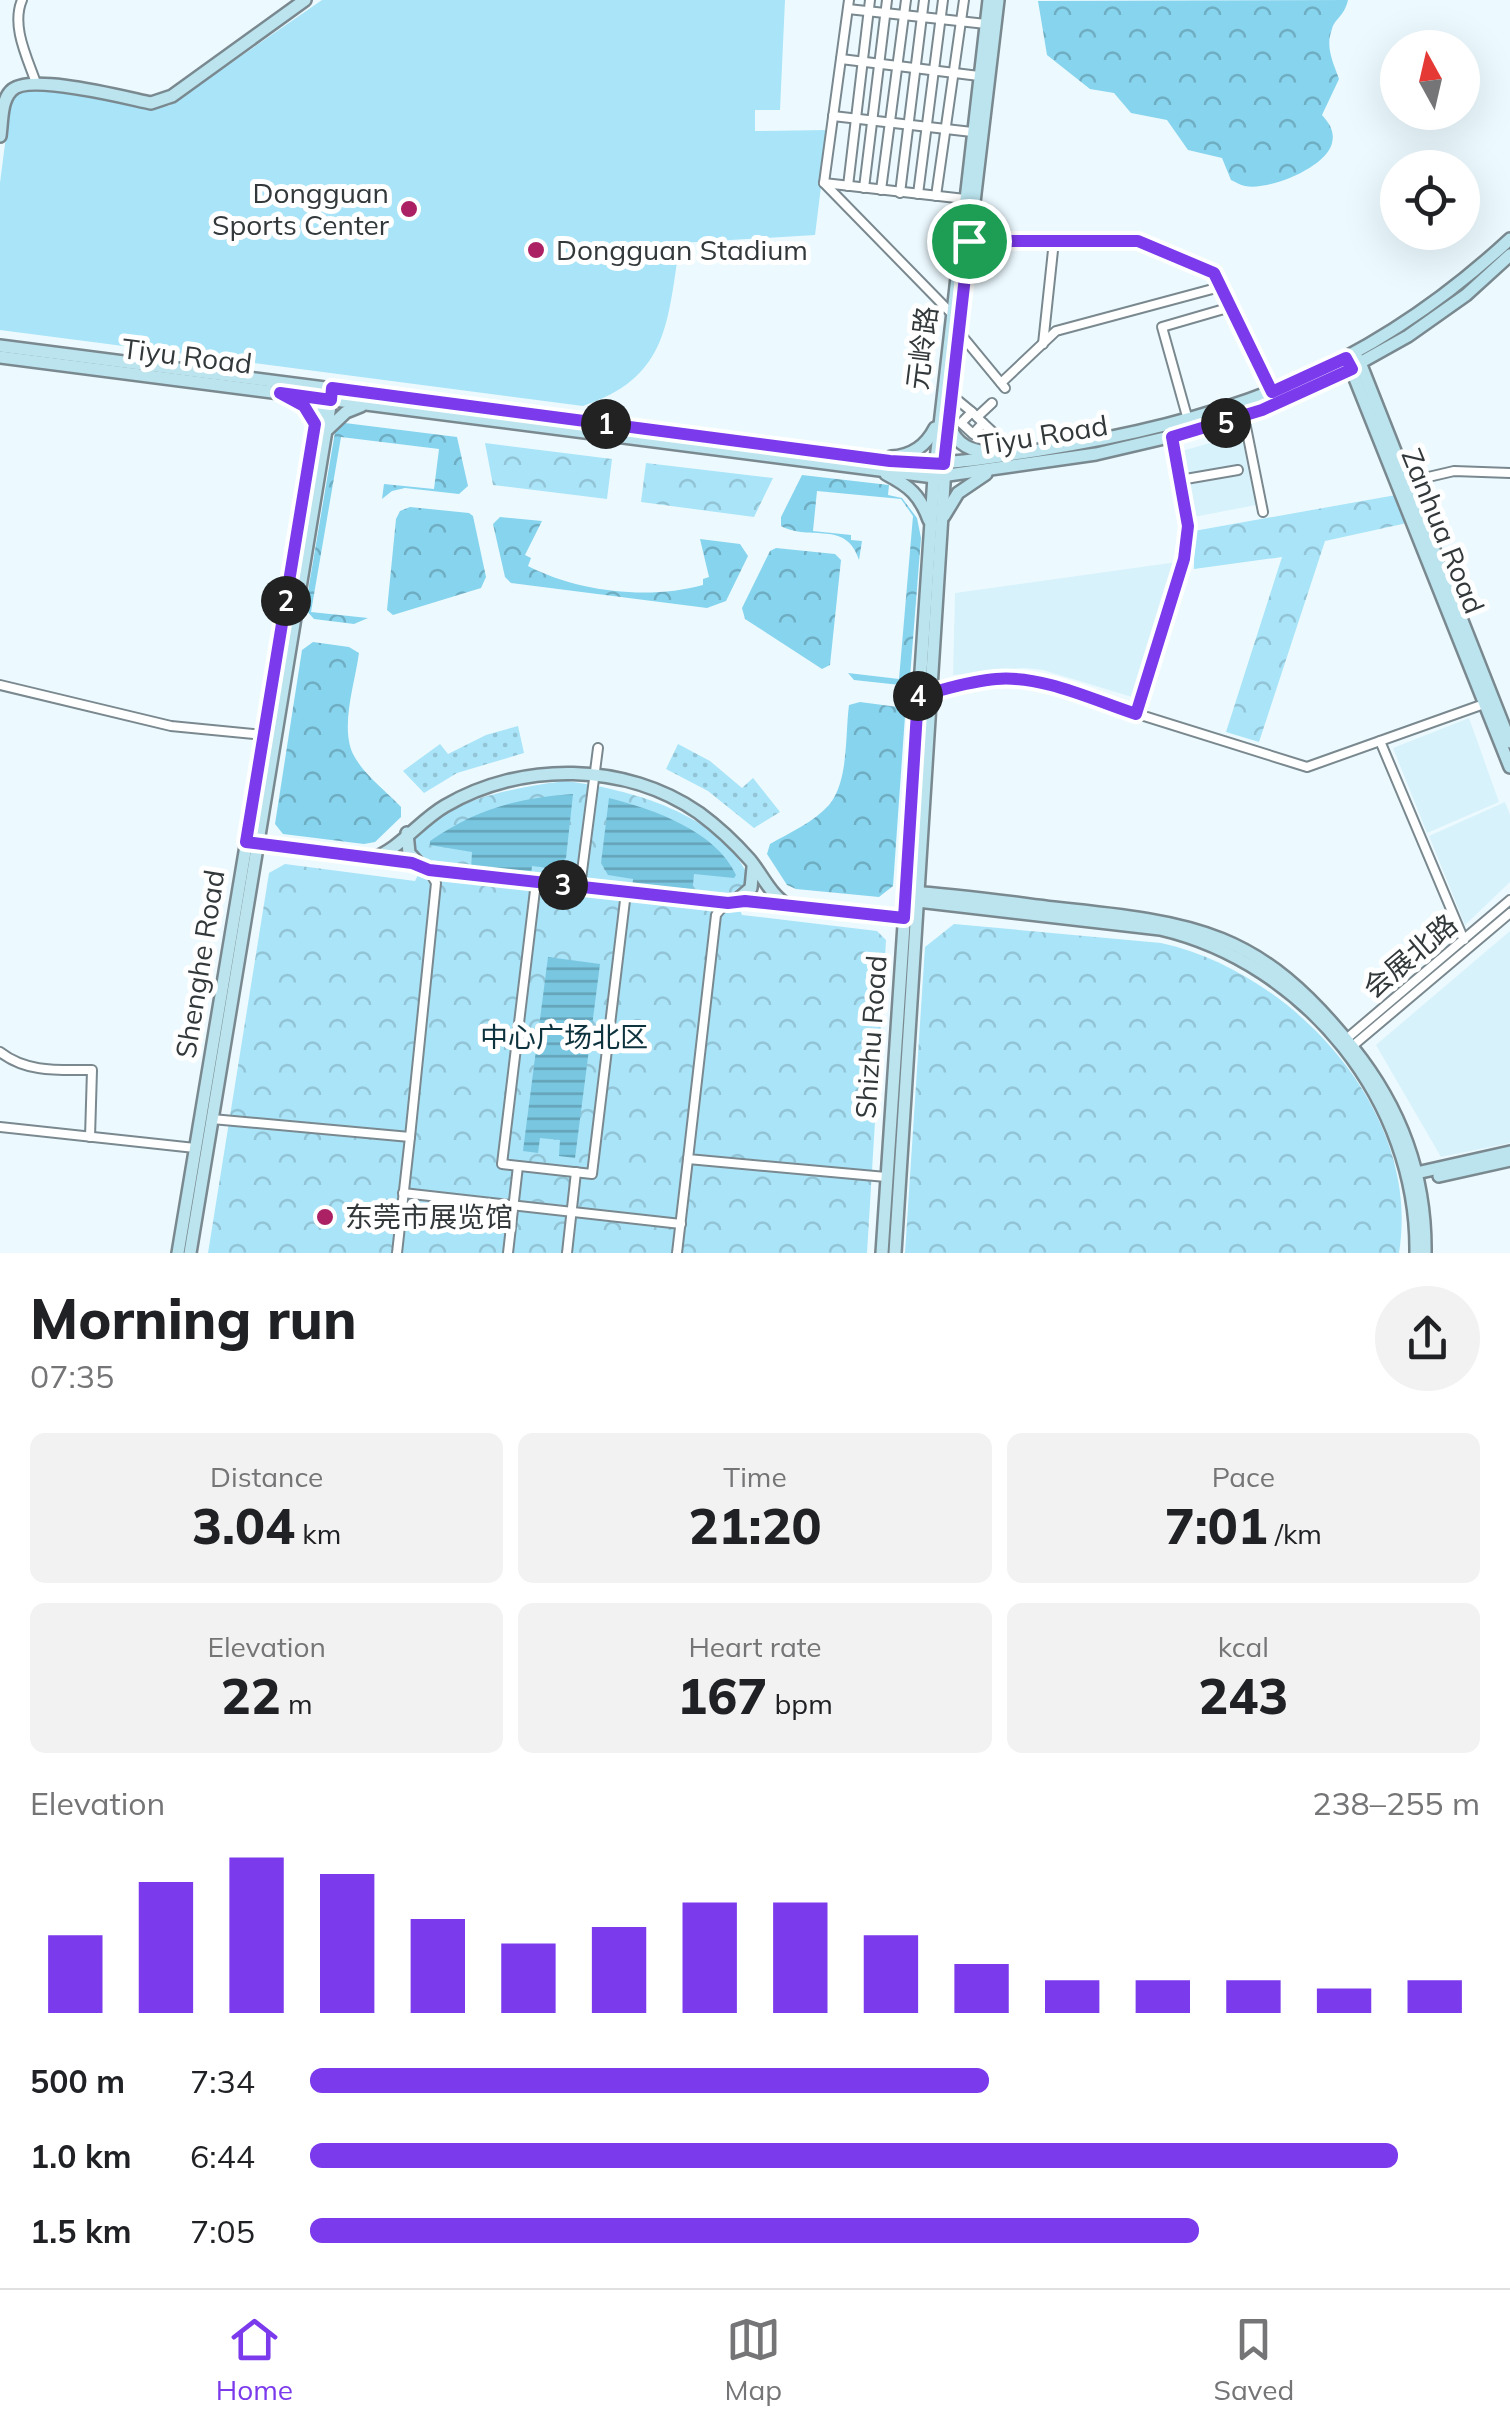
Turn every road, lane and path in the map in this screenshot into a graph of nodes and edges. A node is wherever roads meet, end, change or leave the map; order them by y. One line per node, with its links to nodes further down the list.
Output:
1 (22, 0): 27 (street)
2 (304, 0): 27 (street)
3 (870, 0): 12 (street)
4 (886, 0): 13 (street)
5 (906, 0): 14 (street)
6 (924, 0): 15 (street)
7 (943, 0): 16 (street)
8 (964, 0): 17 (street)
9 (990, 0): 18 (street, 元岭路)
10 (998, 0): 46 (street, 元岭路)
11 (849, 4): 12 (street); 19 (street)
12 (868, 11): 13 (street); 20 (street)
13 (885, 12): 14 (street); 21 (street)
14 (904, 14): 15 (street); 22 (street)
15 (922, 16): 16 (street); 23 (street)
16 (940, 18): 17 (street); 24 (street)
17 (961, 21): 18 (street); 25 (street)
18 (986, 24): 26 (street, 元岭路)
19 (841, 58): 20 (street); 28 (street)
20 (862, 61): 21 (street); 29 (street)
21 (879, 64): 22 (street); 30 (street)
22 (897, 66): 23 (street); 31 (street)
23 (915, 68): 24 (street); 32 (street)
24 (934, 70): 25 (street); 33 (street)
25 (954, 73): 26 (street); 34 (street)
26 (979, 76): 35 (street, 元岭路)
27 (36, 82): 36 (street)
28 (834, 116): 29 (street); 37 (street)
29 (856, 119): 30 (street); 38 (street)
30 (872, 121): 31 (street); 39 (street)
31 (890, 123): 32 (street); 40 (street)
32 (908, 125): 33 (street); 41 (street)
33 (927, 128): 34 (street); 42 (street)
34 (947, 130): 35 (street); 43 (street)
35 (972, 132): 44 (street, 元岭路)
36 (0, 136)
37 (824, 183): 38 (street); 51 (street)
38 (848, 186): 39 (street)
39 (864, 188): 40 (street)
40 (881, 190): 41 (street)
41 (900, 193): 42 (street)
42 (918, 194): 43 (street)
43 (936, 196): 44 (street)
44 (965, 199): 51 (street, 元岭路)
45 (1510, 239): 56 (street, Tiyu Road)
46 (969, 241): 47 (street); 52 (street, 元岭路)
47 (1054, 241): 49 (street); 53 (street)
48 (1509, 258): 56 (street, Tiyu Road)
49 (1220, 286): 50 (street); 53 (street)
50 (1230, 308): 57 (street); 66 (street)
51 (951, 313): 65 (street, 元岭路)
52 (958, 331): 53 (street); 65 (street, 元岭路)
53 (1042, 344)
54 (0, 346): 59 (street, Tiyu Road)
55 (0, 357): 58 (street, Tiyu Road)
56 (1354, 360): 57 (street, Tiyu Road); 63 (street, Tiyu Road); 76 (street, Zanhua Road); 81 (street, Zanhua Road)
57 (1272, 392): 66 (street, Tiyu Road)
58 (280, 393): 59 (street, Tiyu Road); 67 (street)
59 (327, 393): 62 (street, Tiyu Road); 67 (street, Shenghe Road); 71 (street, Tiyu Road)
60 (955, 398): 64 (street)
61 (992, 403): 64 (street)
62 (375, 405): 67 (street); 71 (street, Tiyu Road)
63 (1244, 416): 68 (street, Tiyu Road); 77 (street)
64 (978, 418): 64 (street); 69 (street)
65 (943, 420): 70 (street); 71 (street); 72 (street, 元岭路)
66 (1188, 420): 70 (street, Tiyu Road)
67 (320, 432): 83 (street, Shenghe Road); 90 (street, Shenghe Road)
68 (1172, 437): 70 (street, Tiyu Road); 75 (street)
69 (999, 438)
70 (1008, 461): 72 (street, Tiyu Road); 78 (street)
71 (878, 464): 72 (street, Tiyu Road); 78 (street)
72 (939, 470): 78 (street, Shizhu Road)
73 (1238, 470): 75 (street)
74 (1510, 474): 76 (street)
75 (1180, 480): 82 (street)
76 (1406, 482): 85 (street, Zanhua Road)
77 (1263, 512)
78 (936, 525): 80 (street, Shizhu Road)
79 (0, 686): 83 (street)
80 (924, 695): 82 (street); 97 (street, Shizhu Road)
81 (1484, 704): 84 (street); 87 (street, Zanhua Road)
82 (1136, 714): 84 (street)
83 (264, 736): 90 (street, Shenghe Road)
84 (1380, 741): 103 (street)
85 (1510, 742)
86 (598, 748): 88 (street)
87 (1510, 768)
88 (595, 775): 89 (street); 92 (street); 95 (street)
89 (407, 833): 91 (street); 93 (street)
90 (252, 843): 91 (street); 106 (street, Shenghe Road); 110 (street, Shenghe Road)
91 (370, 859): 93 (street)
92 (752, 863): 99 (street); 100 (street)
93 (425, 868): 94 (street); 109 (street)
94 (536, 882): 95 (street); 114 (street)
95 (580, 886): 96 (street)
96 (626, 892): 99 (street); 115 (street)
97 (911, 896): 102 (street, Shizhu Road); 104 (street)
98 (1510, 900): 103 (street, 会展北路)
99 (732, 902): 100 (street); 112 (street)
100 (789, 906): 102 (street)
101 (1510, 913): 104 (street, 会展北路)
102 (910, 919): 116 (street, Shizhu Road); 129 (street, Shizhu Road)
103 (1464, 940): 104 (street, 会展北路)
104 (1345, 1046): 117 (street)
105 (0, 1052): 108 (street)
106 (212, 1119): 109 (street); 123 (street, Shenghe Road)
107 (0, 1127): 108 (street)
108 (90, 1137): 110 (street)
109 (410, 1137): 118 (street)
110 (195, 1148): 122 (street, Shenghe Road)
111 (1510, 1152): 117 (street)
112 (688, 1159): 116 (street); 121 (street)
113 (1510, 1160): 117 (street)
114 (518, 1166): 115 (street); 119 (street)
115 (576, 1172): 120 (street)
116 (886, 1177): 128 (street, Shizhu Road)
117 (1414, 1178): 130 (street); 131 (street)
118 (404, 1193): 119 (street); 124 (street)
119 (514, 1206): 120 (street); 125 (street)
120 (571, 1212): 121 (street); 126 (street)
121 (680, 1224): 127 (street)
122 (178, 1253)
123 (190, 1253)
124 (396, 1253)
125 (508, 1253)
126 (566, 1253)
127 (677, 1253)
128 (882, 1253)
129 (895, 1253)
130 (1416, 1253)
131 (1425, 1253)

